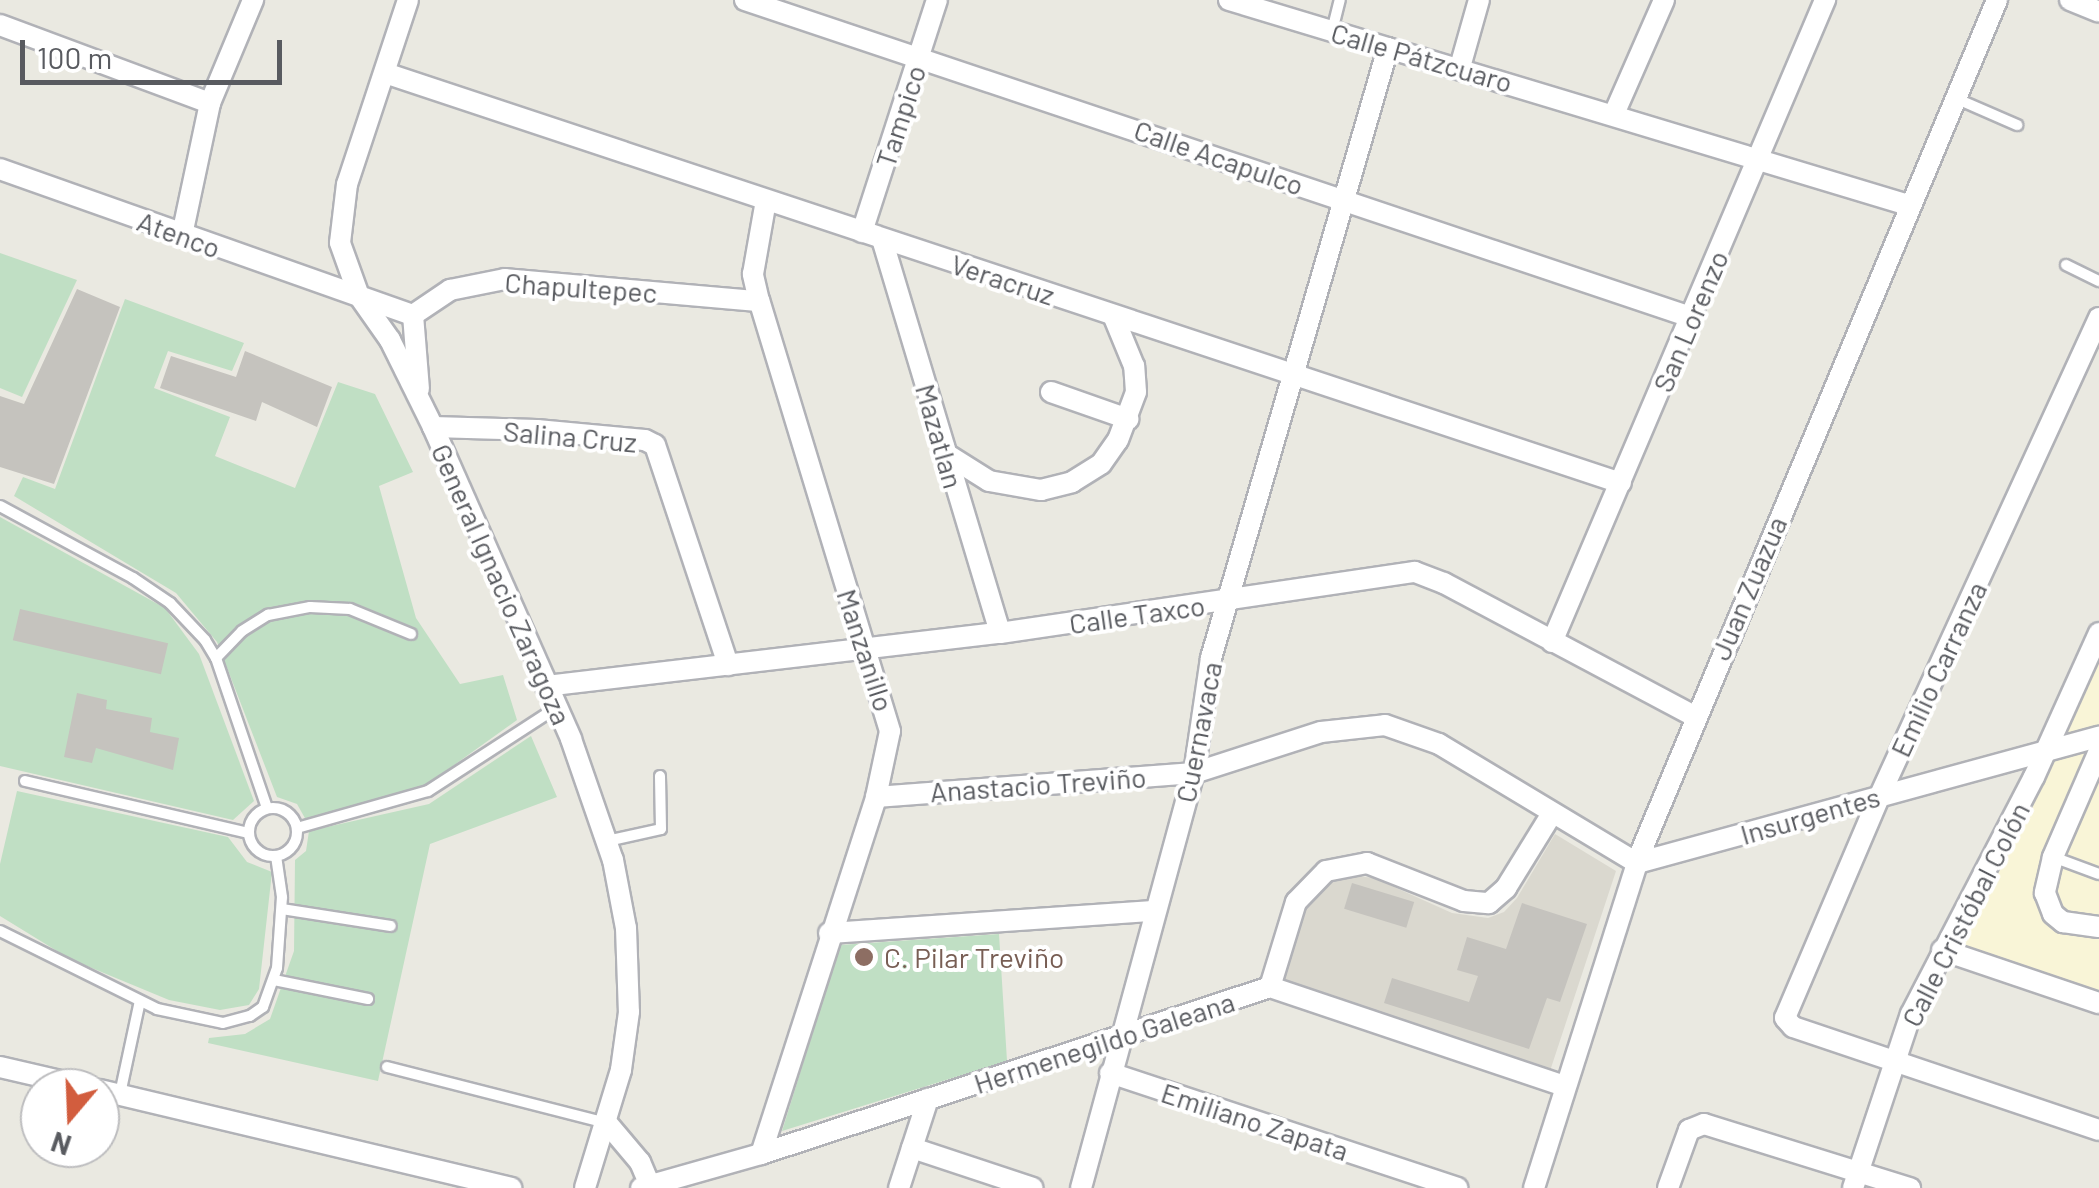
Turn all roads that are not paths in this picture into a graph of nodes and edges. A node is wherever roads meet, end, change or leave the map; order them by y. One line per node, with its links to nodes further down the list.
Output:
1 (254, 0): 20 (street)
2 (408, 0): 18 (street, General Ignacio Zaragoza)
3 (745, 0): 16 (street, Calle Acapulco)
4 (937, 0): 16 (street, Tampico)
5 (1230, 0): 14 (street, Calle Pátzcuaro)
6 (1340, 0): 14 (lane)
7 (1479, 0): 17 (street)
8 (1664, 0): 21 (street)
9 (1826, 0): 23 (street, San Lorenzo)
10 (1997, 0): 19 (street, Juan Zuazua)
11 (2070, 0): 12 (street)
12 (2099, 12)
13 (0, 25): 20 (street)
14 (1332, 31): 15 (street, Calle Pátzcuaro)
15 (1388, 48): 17 (street, Calle Pátzcuaro); 26 (street, Cuernavaca)
16 (920, 55): 26 (street, Calle Acapulco); 29 (street, Tampico)
17 (1460, 67): 21 (street, Calle Pátzcuaro)
18 (385, 73): 25 (street, Veracruz); 32 (street, General Ignacio Zaragoza)
19 (1954, 98): 22 (lane); 27 (street, Juan Zuazua)
20 (210, 103): 28 (street)
21 (1614, 114): 23 (street, Calle Pátzcuaro)
22 (2017, 125)
23 (1759, 160): 27 (street, Calle Pátzcuaro); 36 (street, San Lorenzo)
24 (0, 169): 28 (street, Atenco)
25 (766, 200): 29 (street, Veracruz); 33 (street, Manzanillo)
26 (1345, 201): 36 (street, Calle Acapulco); 38 (street, Cuernavaca)
27 (1908, 205): 56 (street, Juan Zuazua)
28 (182, 235): 32 (street, Atenco)
29 (872, 236): 35 (street, Veracruz); 43 (street, Mazatlan)
30 (2066, 265): 31 (lane)
31 (2099, 280)
32 (359, 296): 34 (street); 40 (street, General Ignacio Zaragoza)
33 (759, 301): 34 (street, Chapultepec); 51 (street, Manzanillo)
34 (413, 315): 40 (street)
35 (1113, 315): 38 (street, Veracruz); 41 (street)
36 (1692, 317): 44 (street, San Lorenzo)
37 (2099, 318): 63 (street, Emilio Carranza)
38 (1293, 376): 44 (street, Veracruz); 46 (street, Cuernavaca)
39 (1051, 392): 41 (street)
40 (420, 401): 42 (street, General Ignacio Zaragoza)
41 (1128, 419): 43 (street)
42 (433, 427): 53 (street, Salina Cruz); 54 (street, General Ignacio Zaragoza)
43 (943, 452): 47 (street, Mazatlan)
44 (1621, 483): 50 (street, San Lorenzo)
45 (0, 506): 52 (lane)
46 (1227, 602): 47 (street, Calle Taxco); 50 (street, Calle Taxco); 60 (street, Cuernavaca)
47 (1000, 633): 51 (street, Calle Taxco)
48 (2099, 633): 59 (street, Calle Cristóbal Colón)
49 (411, 634): 52 (lane)
50 (1552, 642): 56 (street, Calle Taxco)
51 (865, 648): 53 (street, Calle Taxco); 64 (street, Manzanillo)
52 (216, 658): 65 (lane)
53 (728, 665): 54 (street, Calle Taxco)
54 (546, 686): 55 (street, General Ignacio Zaragoza)
55 (556, 708): 67 (lane); 69 (street, General Ignacio Zaragoza)
56 (1694, 716): 72 (street, Juan Zuazua)
57 (2099, 737): 59 (street, Insurgentes)
58 (2099, 751): 71 (street)
59 (2044, 755): 63 (street, Insurgentes); 80 (street, Calle Cristóbal Colón)
60 (1194, 773): 64 (street, Anastacio Treviño); 66 (street, Anastacio Treviño); 75 (street, Cuernavaca)
61 (660, 776): 69 (lane)
62 (24, 781): 68 (lane)
63 (1880, 795): 72 (street, Insurgentes); 87 (street, Emilio Carranza)
64 (876, 797): 79 (street, Manzanillo)
65 (267, 808): 67 (lane); 68 (lane)
66 (1552, 815): 72 (street, Anastacio Treviño); 82 (street)
67 (297, 828): 70 (lane)
68 (248, 833): 70 (lane)
69 (607, 841): 94 (street, General Ignacio Zaragoza)
70 (276, 856): 74 (lane)
71 (2054, 856): 73 (lane); 77 (street)
72 (1637, 863): 91 (street, Juan Zuazua)
73 (2099, 874)
74 (282, 909): 76 (lane); 81 (lane)
75 (1154, 911): 79 (street); 86 (street, Cuernavaca)
76 (390, 926)
77 (2099, 927)
78 (0, 931): 84 (lane)
79 (829, 934): 97 (street, Manzanillo)
80 (1942, 950): 85 (street); 87 (street, Calle Cristóbal Colón)
81 (274, 980): 83 (lane); 84 (lane)
82 (1270, 988): 86 (street, Hermenegildo Galeana); 91 (street, Hermenegildo Galeana)
83 (368, 999)
84 (140, 1000): 89 (lane)
85 (2099, 1002)
86 (1119, 1037): 90 (street, Cuernavaca); 93 (street, Hermenegildo Galeana)
87 (1895, 1062): 95 (street); 98 (street, Calle Cristóbal Colón)
88 (387, 1067): 94 (lane)
89 (118, 1068)
90 (1110, 1073): 106 (street, Cuernavaca); 107 (street, Emiliano Zapata)
91 (1564, 1086): 108 (street, Juan Zuazua)
92 (120, 1096): 99 (street)
93 (928, 1099): 96 (street); 97 (street, Hermenegildo Galeana)
94 (606, 1123): 101 (street); 103 (street, General Ignacio Zaragoza)
95 (2099, 1130)
96 (912, 1148): 104 (street); 105 (street)
97 (761, 1154): 100 (street, Hermenegildo Galeana)
98 (1855, 1180): 109 (street); 110 (street)
99 (454, 1181): 102 (street)
100 (696, 1182): 101 (street, Hermenegildo Galeana)
101 (646, 1187)
102 (511, 1188)
103 (585, 1188)
104 (899, 1188)
105 (1034, 1188)
106 (1081, 1188)
107 (1458, 1188)
108 (1534, 1188)
109 (1668, 1188)
110 (1910, 1188)

